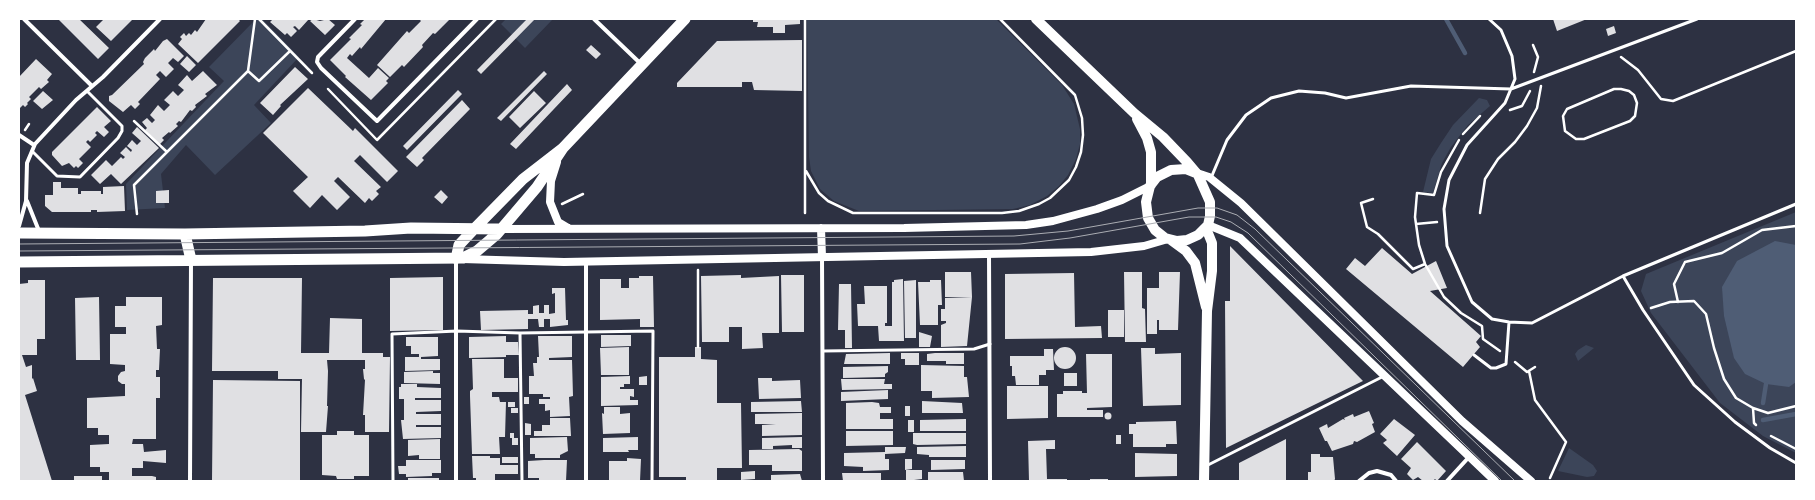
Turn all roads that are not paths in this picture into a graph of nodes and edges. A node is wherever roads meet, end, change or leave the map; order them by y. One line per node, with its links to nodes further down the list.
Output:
1 (24, 19): 11 (street)
2 (160, 19): 11 (street)
3 (355, 19): 4 (street)
4 (477, 19)
5 (594, 19): 10 (street)
6 (685, 19): 10 (highway)
7 (1036, 19): 14 (main road)
8 (1489, 19): 12 (lane)
9 (1697, 19): 12 (lane)
10 (641, 65): 17 (highway)
11 (92, 86): 13 (street)
12 (1512, 89): 20 (lane); 42 (lane)
13 (87, 91): 16 (street); 18 (lane)
14 (1134, 113): 19 (main road); 21 (main road)
15 (19, 135): 16 (street)
16 (34, 145): 18 (street)
17 (561, 150): 27 (highway); 28 (highway); 29 (main road)
18 (31, 151): 22 (street)
19 (1196, 173): 20 (main road); 21 (main road); 25 (main road)
20 (1211, 178): 66 (main road)
21 (1151, 185): 26 (main road); 33 (main road)
22 (26, 200): 24 (street); 31 (street)
23 (1796, 204): 40 (lane)
24 (19, 226)
25 (1207, 226): 33 (main road); 41 (main road); 49 (main road)
26 (821, 228): 29 (main road); 35 (main road)
27 (474, 229): 28 (highway); 32 (highway); 36 (highway)
28 (500, 229): 29 (main road); 36 (highway)
29 (570, 229)
30 (19, 233): 31 (highway)
31 (41, 233): 32 (highway)
32 (185, 234): 37 (highway)
33 (1169, 240): 34 (main road); 41 (main road)
34 (988, 254): 35 (main road); 46 (street)
35 (822, 257): 38 (main road); 47 (street)
36 (456, 259): 37 (highway); 38 (main road); 43 (street)
37 (191, 260): 39 (highway); 53 (street)
38 (586, 261): 44 (street)
39 (19, 262)
40 (1622, 276): 42 (lane); 51 (lane)
41 (1207, 311): 52 (main road)
42 (1509, 322): 48 (lane)
43 (457, 331): 45 (lane); 54 (lane); 55 (street)
44 (585, 331): 45 (lane); 57 (street); 58 (lane)
45 (520, 333): 56 (lane)
46 (990, 344): 47 (lane); 60 (street)
47 (823, 351): 59 (street)
48 (1474, 355)
49 (1384, 376): 50 (main road); 52 (lane)
50 (1470, 456): 64 (street); 65 (main road)
51 (1796, 463)
52 (1204, 468): 61 (main road)
53 (190, 481)
54 (393, 481)
55 (456, 481)
56 (522, 481)
57 (586, 481)
58 (652, 481)
59 (823, 481)
60 (990, 481)
61 (1204, 481)
62 (1359, 481): 63 (street)
63 (1396, 481)
64 (1447, 481)
65 (1495, 481)
66 (1531, 481)

